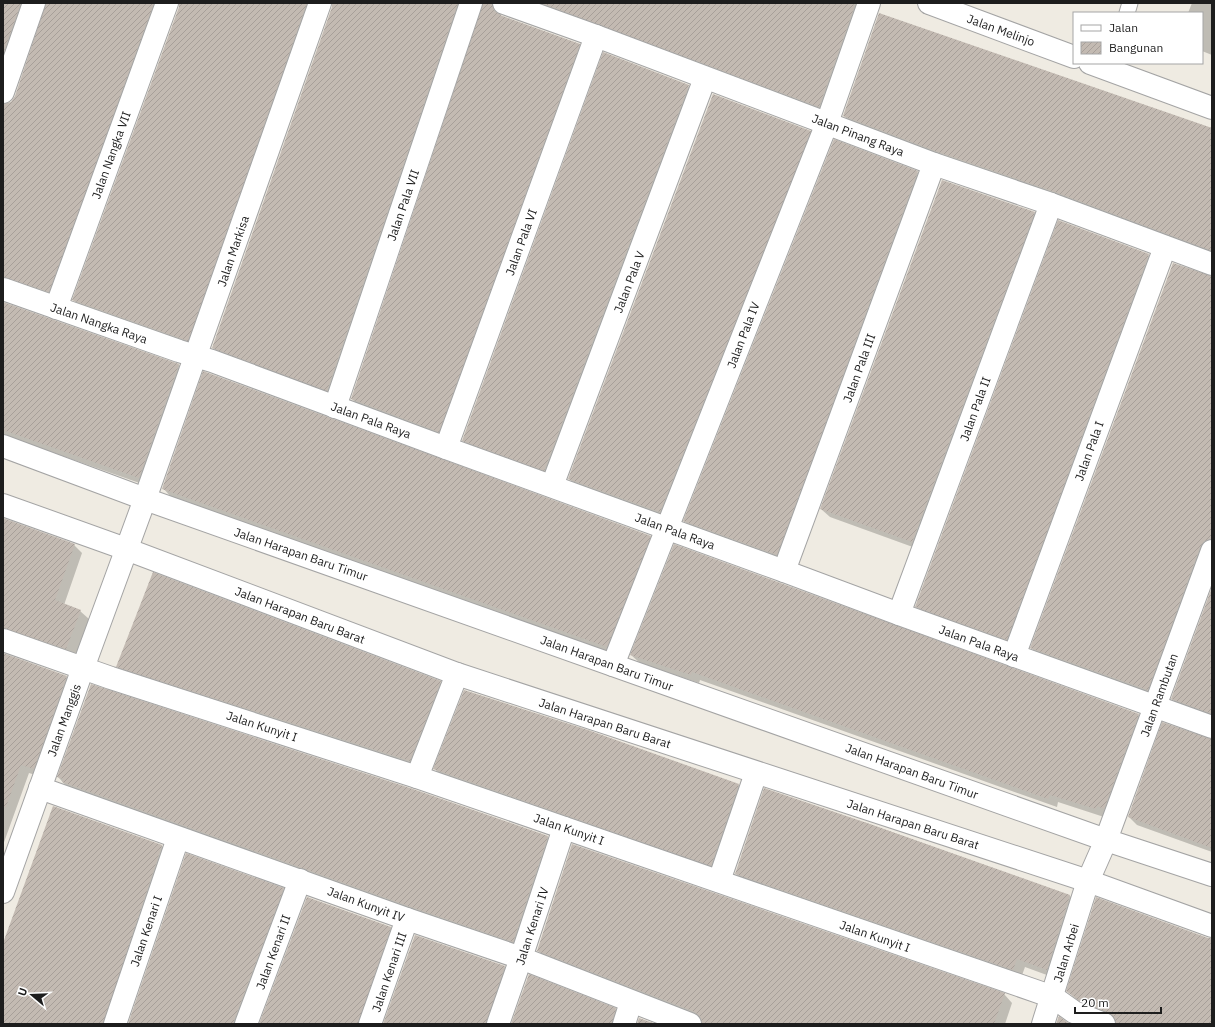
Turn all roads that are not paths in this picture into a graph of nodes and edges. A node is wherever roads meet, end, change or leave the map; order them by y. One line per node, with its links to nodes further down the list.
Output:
1 (34, 3): 12 (street)
2 (167, 3): 20 (street, Jalan Nangka VII)
3 (320, 3): 21 (street, Jalan Markisa)
4 (471, 3): 22 (street, Jalan Pala VII)
5 (504, 3): 8 (street, Jalan Pinang Raya)
6 (870, 3): 14 (street, Jalan Pala IV)
7 (929, 3): 9 (street, Jalan Melinjo)
8 (596, 36): 11 (street, Jalan Pinang Raya); 24 (street, Jalan Pala VI)
9 (1073, 57)
10 (1104, 65): 13 (street)
11 (705, 78): 14 (street, Jalan Pinang Raya); 25 (street, Jalan Pala V)
12 (3, 92)
13 (1212, 108)
14 (826, 123): 15 (street, Jalan Pinang Raya); 28 (street, Jalan Pala IV)
15 (934, 164): 16 (street, Jalan Pinang Raya); 31 (street, Jalan Pala III)
16 (1051, 204): 17 (street, Jalan Pinang Raya); 32 (street, Jalan Pala II)
17 (1165, 247): 18 (street, Jalan Pinang Raya); 34 (street, Jalan Pala I)
18 (1212, 264)
19 (3, 289): 20 (street, Jalan Nangka Raya)
20 (56, 308): 21 (street, Jalan Nangka Raya)
21 (195, 357): 22 (street, Jalan Pala Raya); 26 (street, Jalan Markisa)
22 (335, 407): 24 (street, Jalan Pala Raya)
23 (3, 446): 26 (street, Jalan Harapan Baru Timur)
24 (446, 448): 25 (street, Jalan Pala Raya)
25 (552, 486): 28 (street, Jalan Pala Raya)
26 (145, 499): 29 (street, Jalan Manggis); 35 (street, Jalan Harapan Baru Timur)
27 (3, 504): 29 (street, Jalan Harapan Baru Barat)
28 (667, 528): 31 (street, Jalan Pala Raya); 35 (street, Jalan Pala IV)
29 (126, 549): 36 (street, Jalan Manggis); 37 (street, Jalan Harapan Baru Barat)
30 (1212, 551): 38 (street, Jalan Rambutan)
31 (784, 571): 32 (street, Jalan Pala Raya)
32 (900, 614): 34 (street, Jalan Pala Raya)
33 (3, 640): 36 (street, Jalan Kunyit I)
34 (1014, 656): 38 (street, Jalan Pala Raya)
35 (613, 665): 45 (street, Jalan Harapan Baru Timur)
36 (83, 668): 41 (street, Jalan Kunyit I); 42 (street, Jalan Manggis)
37 (457, 674): 40 (street, Jalan Harapan Baru Barat); 41 (street)
38 (1154, 706): 39 (street, Jalan Pala Raya); 45 (street, Jalan Rambutan)
39 (1212, 727)
40 (756, 773): 48 (street); 49 (street, Jalan Harapan Baru Barat)
41 (417, 777): 43 (street, Jalan Kunyit I)
42 (40, 788): 44 (street, Jalan Kunyit IV); 50 (street, Jalan Manggis)
43 (564, 828): 48 (street, Jalan Kunyit I); 53 (street, Jalan Kenari IV)
44 (178, 838): 47 (street, Jalan Kunyit IV); 56 (street, Jalan Kenari I)
45 (1106, 840): 46 (street, Jalan Harapan Baru Timur); 49 (street, Jalan Rambutan)
46 (1212, 875)
47 (300, 880): 51 (street, Jalan Kunyit IV); 57 (street, Jalan Kenari II)
48 (719, 881): 54 (street, Jalan Kunyit I)
49 (1088, 881): 52 (street, Jalan Harapan Baru Barat); 54 (street, Jalan Arbei)
50 (3, 892)
51 (407, 919): 53 (street, Jalan Kunyit IV); 58 (street, Jalan Kenari III)
52 (1212, 926)
53 (521, 958): 55 (street, Jalan Kunyit IV); 59 (street, Jalan Kenari IV)
54 (1053, 998): 62 (street, Jalan Arbei); 63 (street, Jalan Kunyit I)
55 (631, 1002): 60 (street); 61 (street, Jalan Kunyit IV)
56 (115, 1024)
57 (246, 1024)
58 (370, 1024)
59 (498, 1024)
60 (624, 1024)
61 (690, 1024)
62 (1044, 1024)
63 (1104, 1024)

